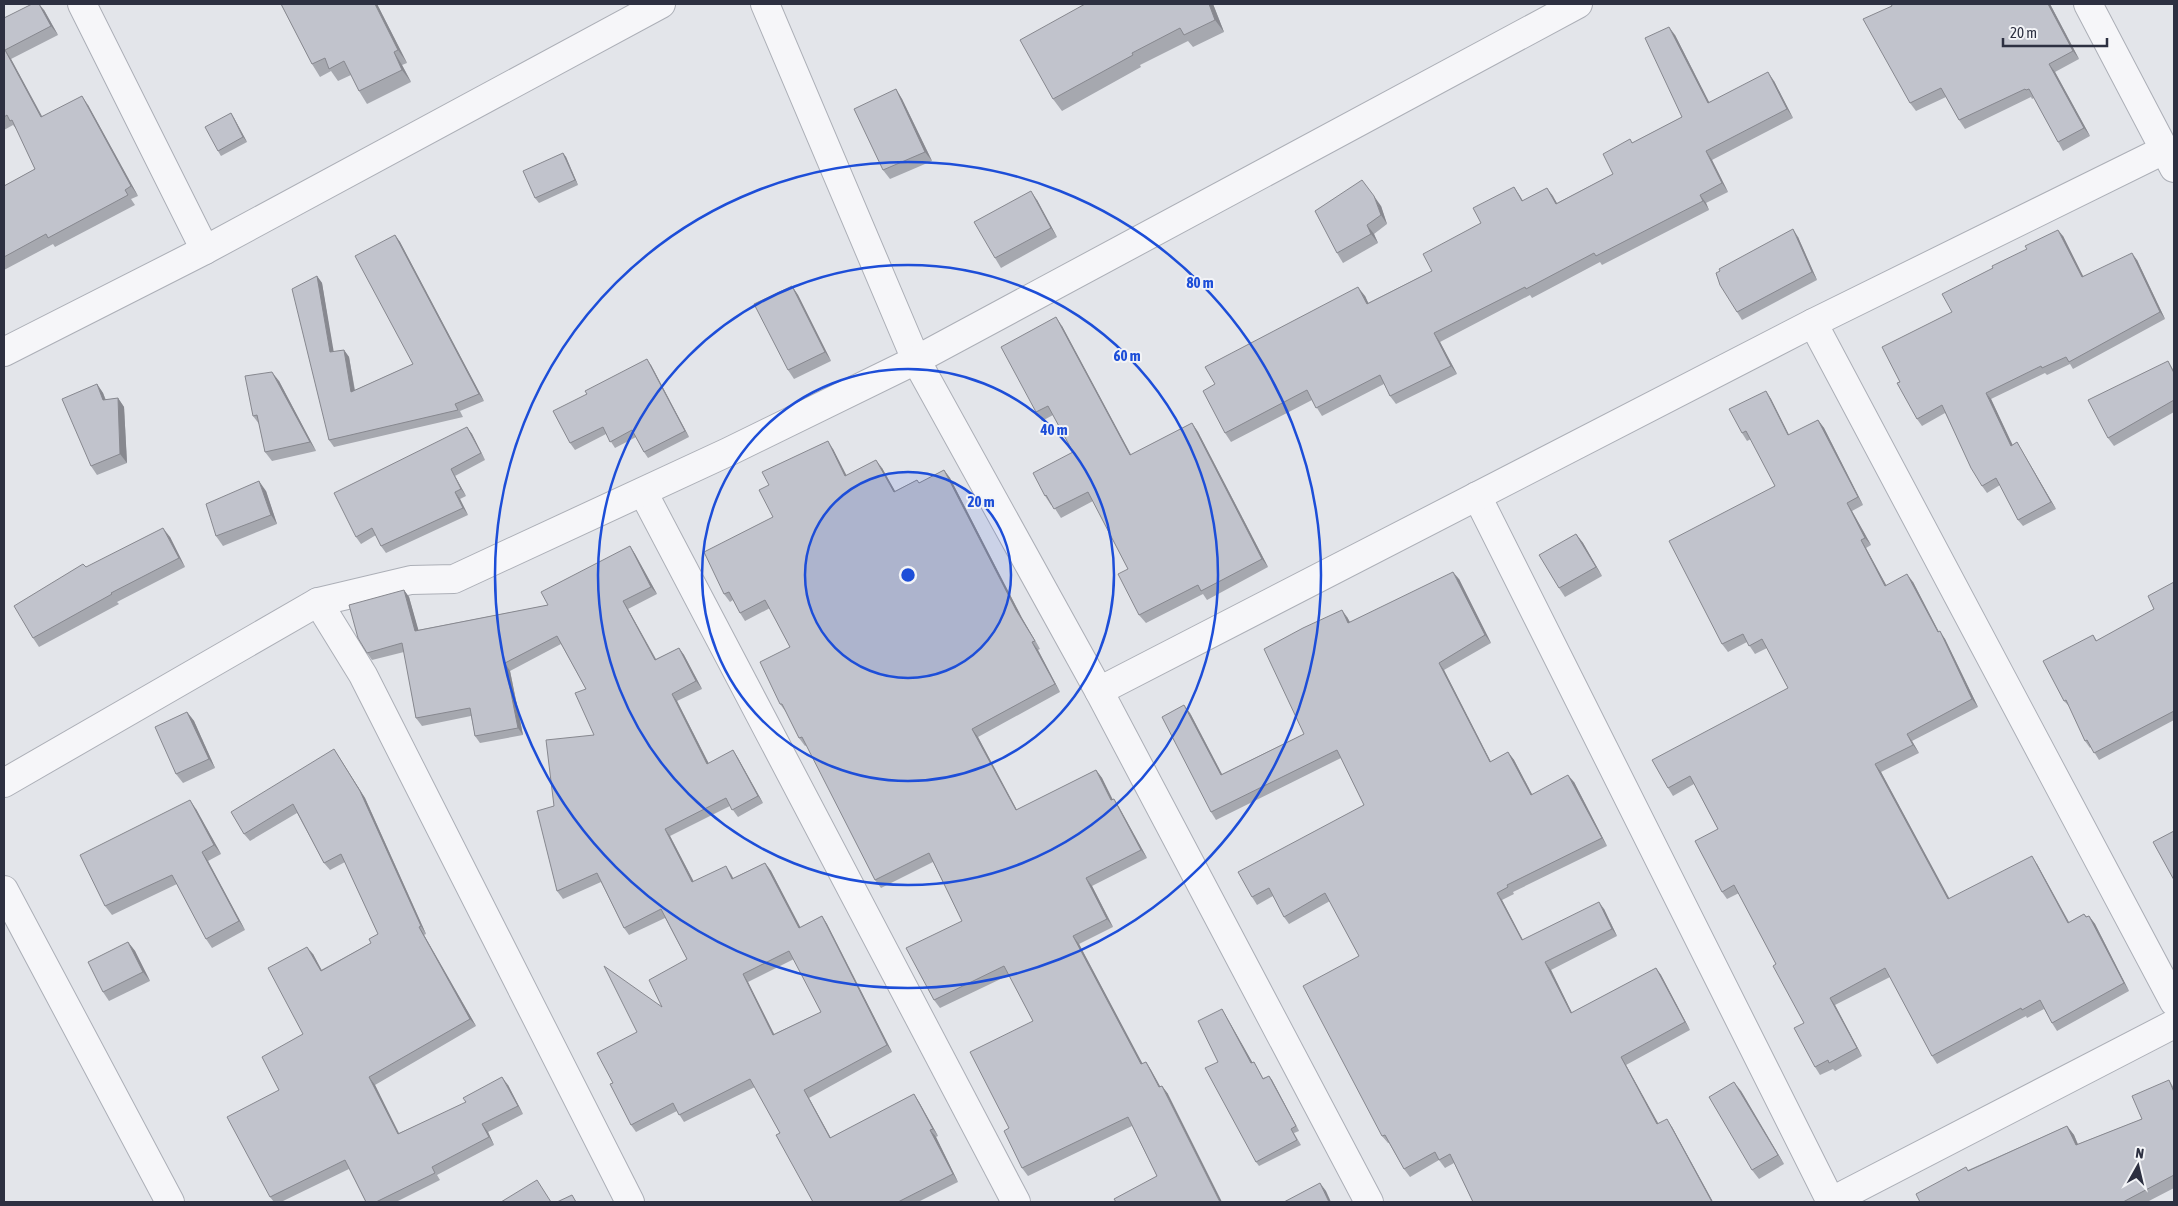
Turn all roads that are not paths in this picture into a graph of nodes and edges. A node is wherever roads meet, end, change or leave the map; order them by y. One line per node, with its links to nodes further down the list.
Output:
1 (82, 4): 7 (street)
2 (662, 4): 7 (street)
3 (765, 4): 10 (street)
4 (1578, 4): 10 (street)
5 (2088, 4): 6 (street)
6 (2169, 159): 8 (street)
7 (205, 250): 9 (street)
8 (1813, 323): 12 (street); 17 (street)
9 (4, 352)
10 (916, 360): 11 (street); 14 (street)
11 (643, 492): 13 (street); 21 (street)
12 (1477, 496): 14 (street); 23 (street)
13 (318, 602): 15 (street); 20 (street)
14 (1099, 691): 22 (street)
15 (4, 783)
16 (4, 890): 19 (street)
17 (2174, 1002)
18 (2174, 1024): 23 (street)
19 (170, 1202)
20 (630, 1202)
21 (1016, 1202)
22 (1369, 1202)
23 (1831, 1202)

